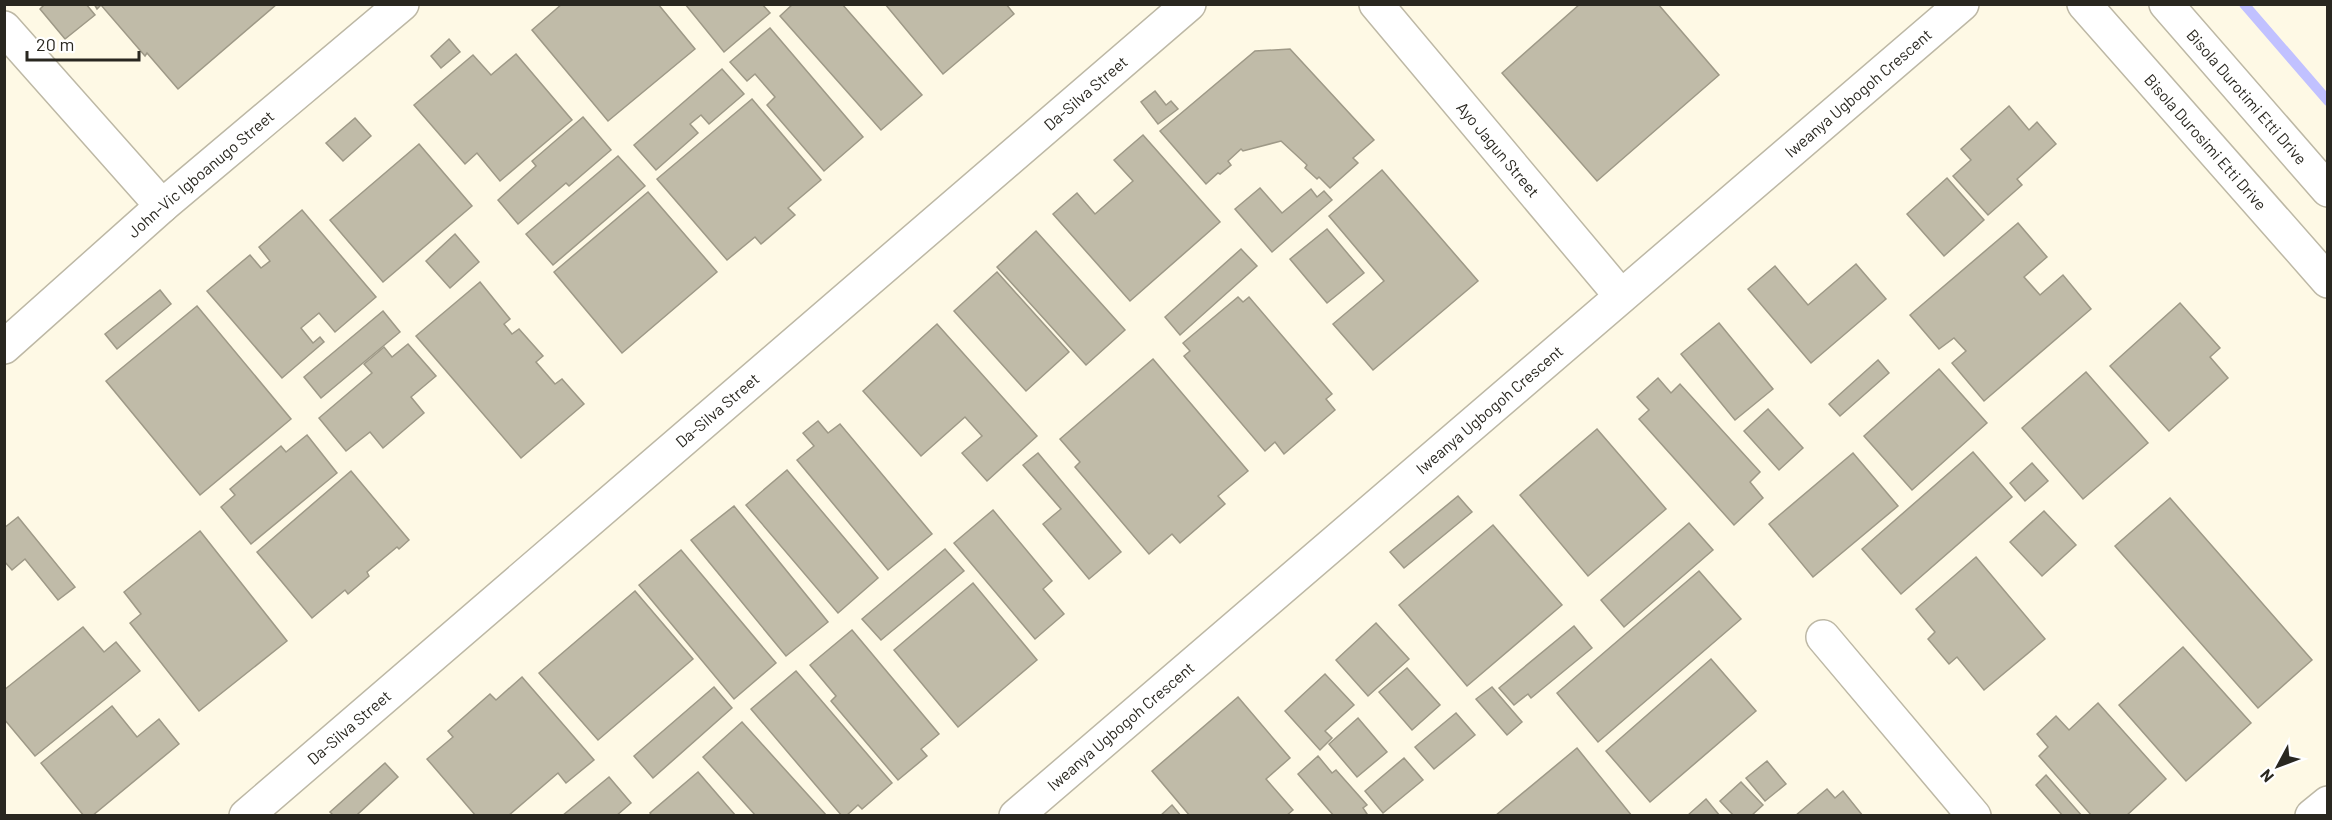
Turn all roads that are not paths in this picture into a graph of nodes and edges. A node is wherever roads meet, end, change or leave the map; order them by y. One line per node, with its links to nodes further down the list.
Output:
1 (402, 4): 9 (street, John-Vic Igboanugo Street)
2 (1189, 4): 15 (street, Da-Silva Street)
3 (1376, 4): 11 (street, Ayo Jagun Street)
4 (1962, 4): 11 (street, Iweanya Ugbogoh Crescent)
5 (2084, 4): 10 (street, Bisola Durosimi Etti Drive)
6 (2166, 4): 8 (street, Bisola Durotimi Etti Drive)
7 (4, 28): 9 (street)
8 (2328, 190)
9 (162, 206): 12 (street, John-Vic Igboanugo Street)
10 (2328, 282)
11 (1621, 296): 16 (street, Iweanya Ugbogoh Crescent)
12 (4, 347)
13 (1823, 637): 17 (street)
14 (2328, 803): 18 (street)
15 (246, 816)
16 (1016, 816)
17 (1974, 816)
18 (2312, 816)

